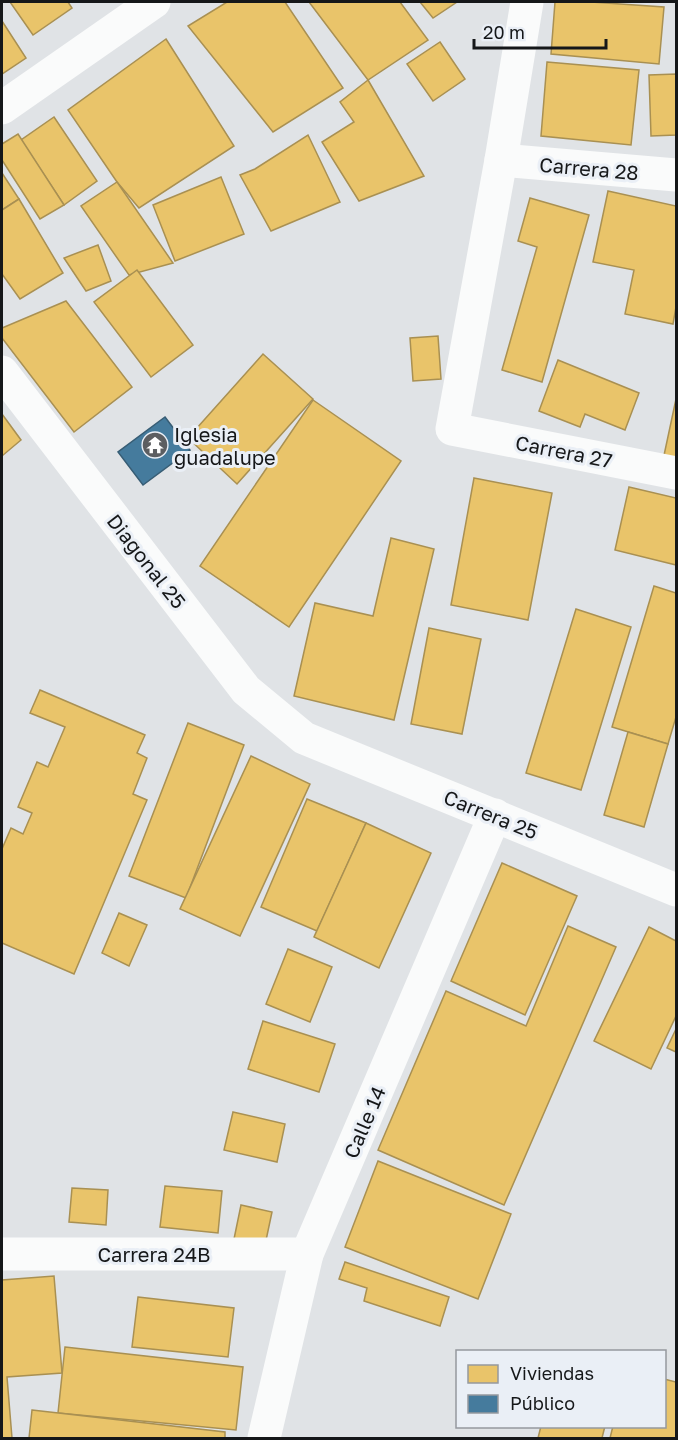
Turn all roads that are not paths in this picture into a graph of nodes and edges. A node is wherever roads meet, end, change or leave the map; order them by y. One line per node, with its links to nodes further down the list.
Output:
1 (154, 2): 3 (street)
2 (527, 2): 4 (street)
3 (2, 108)
4 (501, 160): 5 (street, Carrera 28); 7 (street, Carrera 27)
5 (676, 175)
6 (2, 372): 8 (street, Diagonal 25)
7 (676, 474)
8 (304, 738): 9 (street, Carrera 25)
9 (495, 815): 10 (street, Carrera 25); 12 (street, Calle 14)
10 (676, 890)
11 (2, 1254): 12 (street, Carrera 24B)
12 (307, 1254): 13 (street, Calle 14)
13 (264, 1438)

